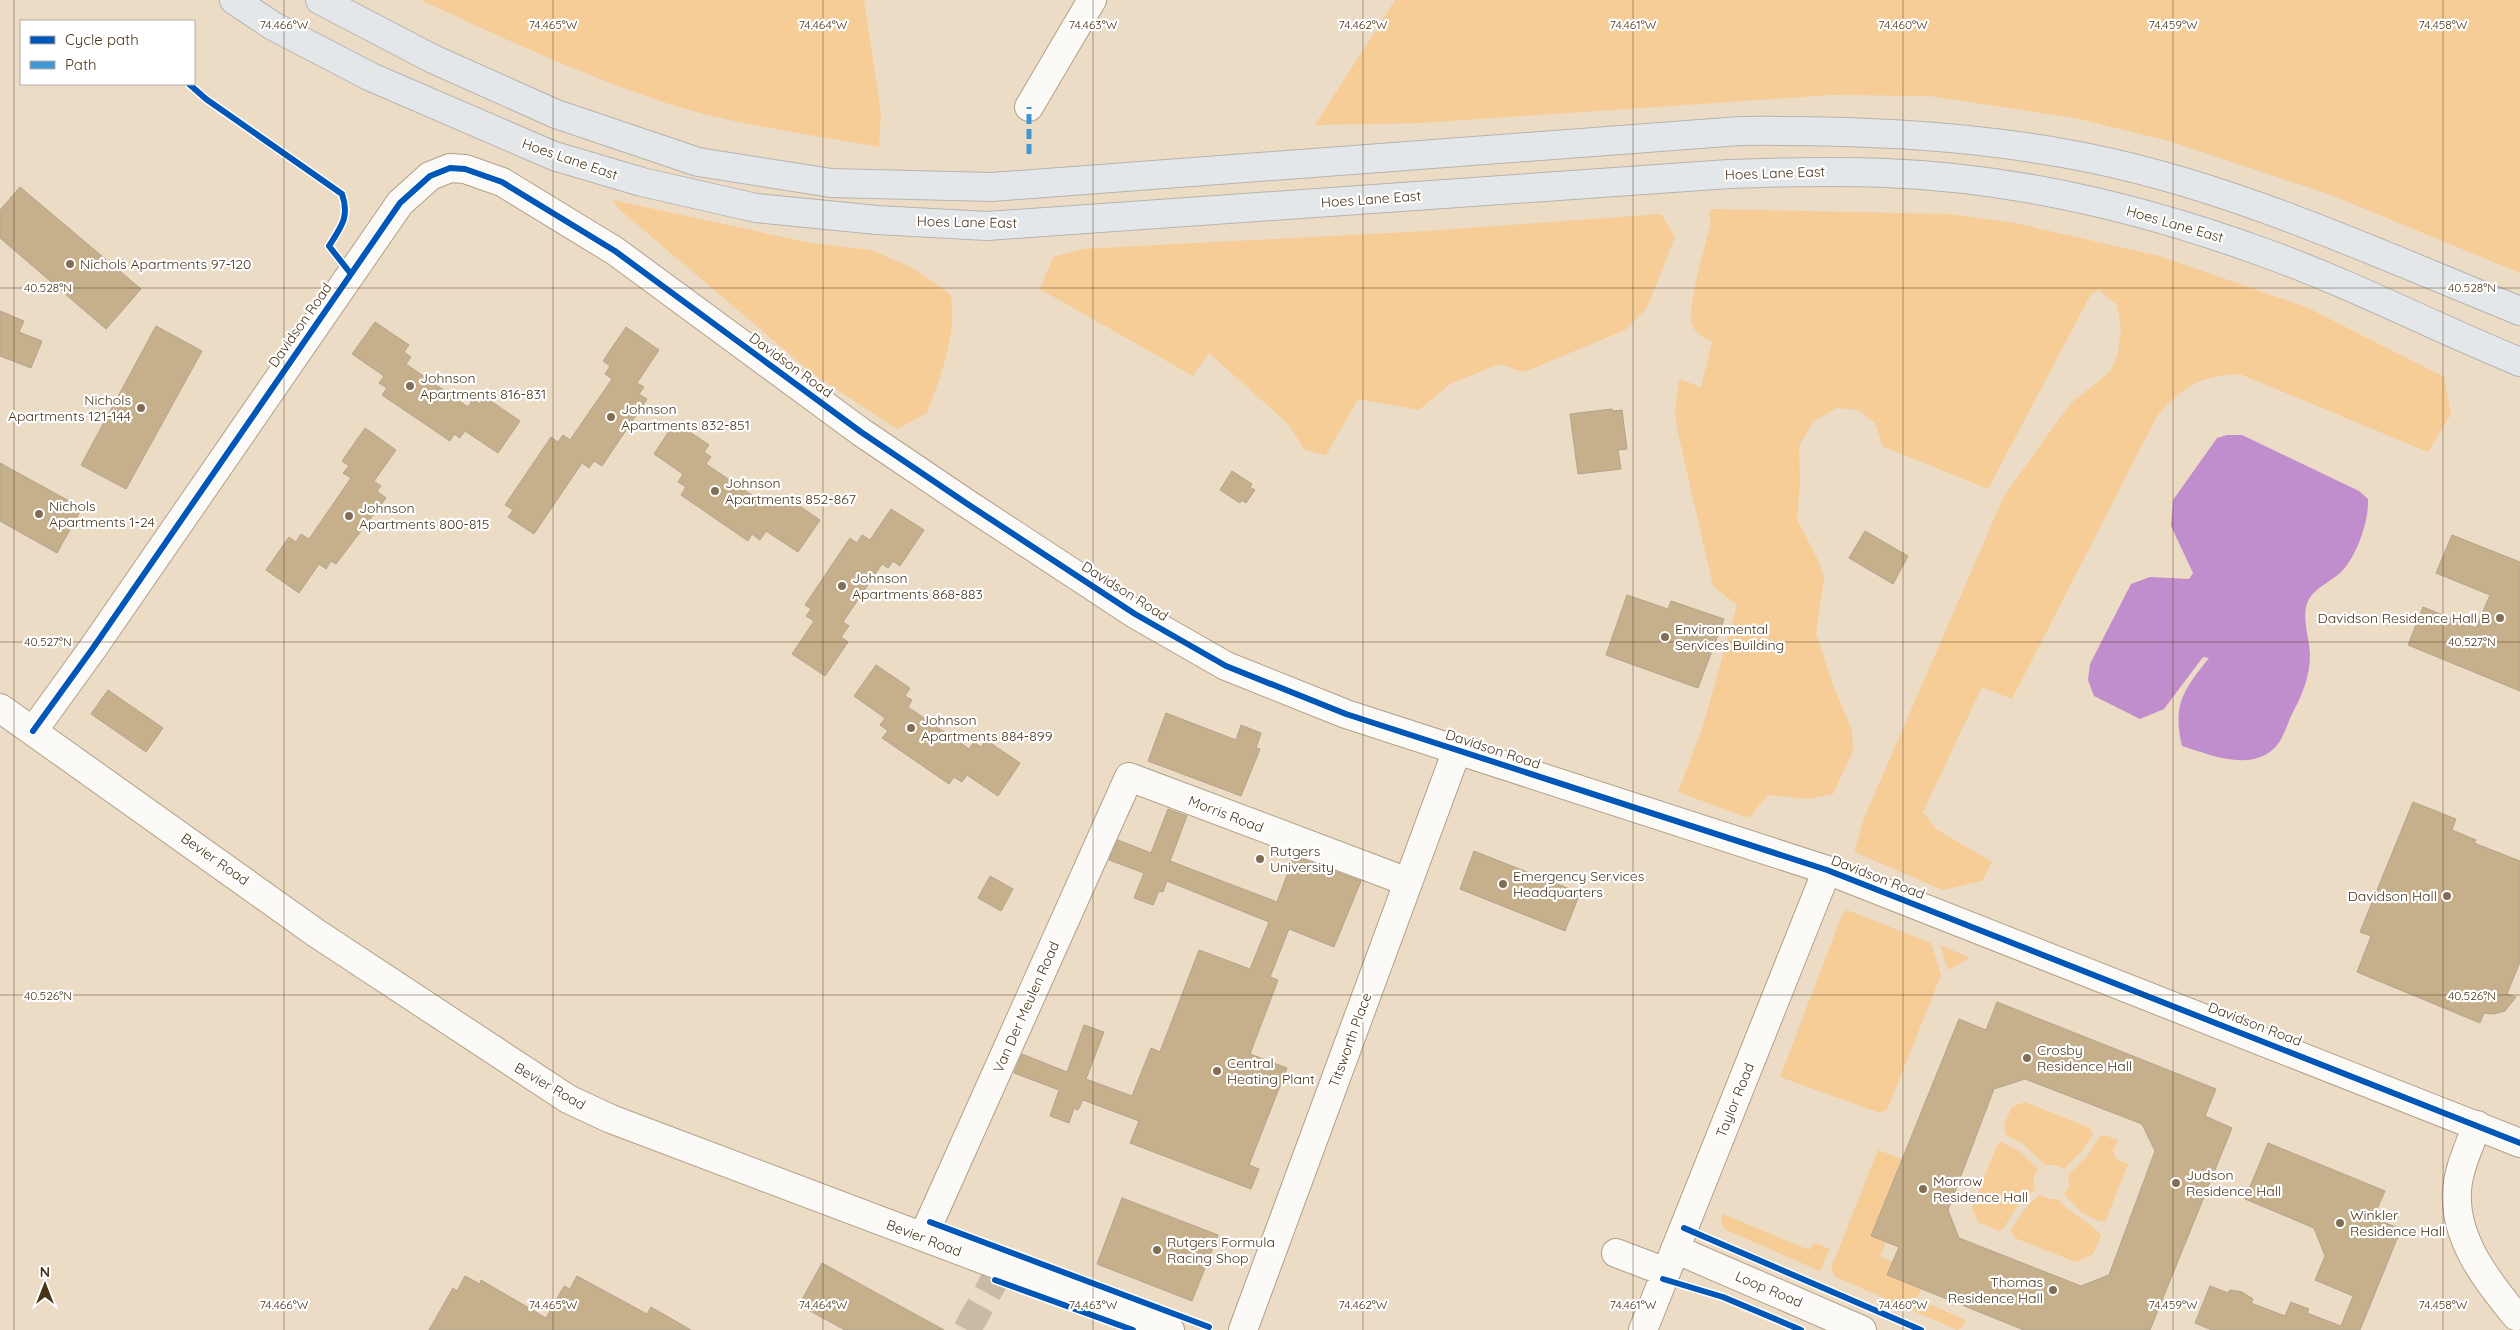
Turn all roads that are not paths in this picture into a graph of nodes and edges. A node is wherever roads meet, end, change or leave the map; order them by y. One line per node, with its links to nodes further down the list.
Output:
1 (234, 0): 6 (highway, Hoes Lane East)
2 (320, 0): 5 (highway)
3 (1092, 0): 4 (street)
4 (1029, 107)
5 (2520, 311)
6 (2520, 362)
7 (0, 708): 8 (street, Bevier Road)
8 (33, 731): 9 (street, Davidson Road); 15 (street, Bevier Road)
9 (1457, 750): 11 (street, Davidson Road); 12 (street, Titsworth Place)
10 (1129, 777): 12 (street, Morris Road); 15 (street, Van Der Meulen Road)
11 (1827, 870): 13 (street, Davidson Road); 17 (street, Taylor Road)
12 (1408, 882): 20 (street, Titsworth Place)
13 (2477, 1125): 14 (street, Davidson Road); 18 (street)
14 (2520, 1143)
15 (923, 1237): 19 (street, Bevier Road)
16 (1616, 1253): 17 (street, Loop Road)
17 (1671, 1260): 21 (street, Taylor Road); 22 (street, Loop Road)
18 (2512, 1320)
19 (1170, 1330)
20 (1243, 1330)
21 (1643, 1330)
22 (1862, 1330)

